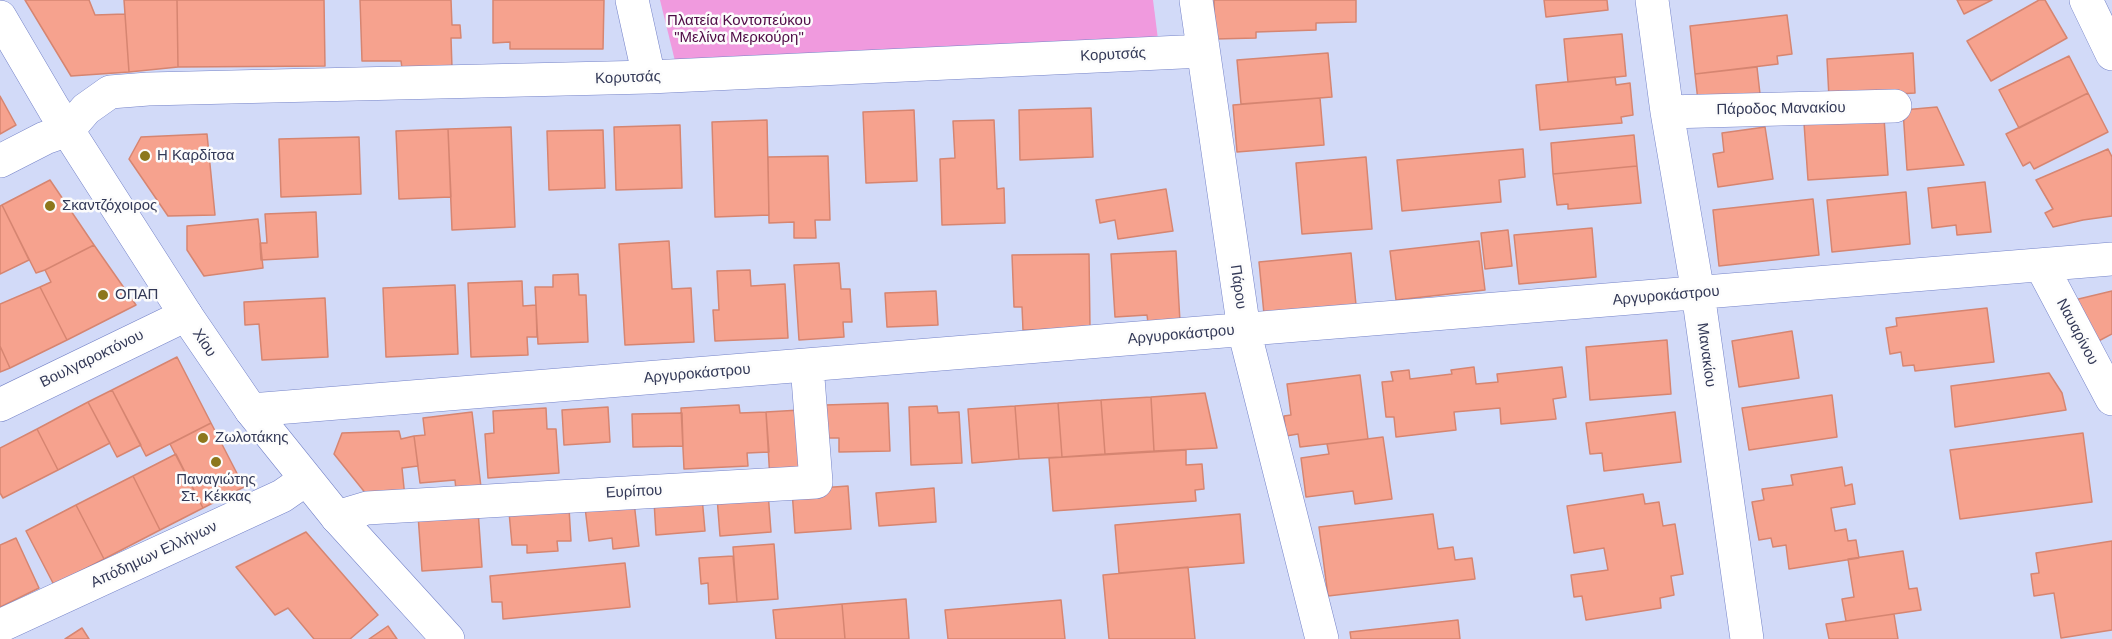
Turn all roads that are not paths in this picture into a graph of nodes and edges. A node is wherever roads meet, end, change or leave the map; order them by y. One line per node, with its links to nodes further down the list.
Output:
1 (632, 0): 8 (street)
2 (1196, 0): 6 (street, Πάρου)
3 (1652, 0): 10 (street, Μανακίου)
4 (2086, 0): 7 (street)
5 (0, 17): 11 (street, Χίου)
6 (1203, 51): 8 (street, Κορυτσάς); 17 (street, Πάρου)
7 (2112, 54)
8 (649, 77): 11 (street, Κορυτσάς)
9 (1895, 106): 10 (street, Πάροδος Μανακίου)
10 (1667, 112): 15 (street, Μανακίου)
11 (68, 130): 12 (street); 16 (street, Χίου)
12 (0, 161)
13 (2112, 259): 14 (street, Αργυροκάστρου)
14 (2041, 265): 15 (street, Αργυροκάστρου); 19 (street, Ναυαρίνου)
15 (1698, 293): 17 (street, Αργυροκάστρου); 27 (street, Μανακίου)
16 (186, 315): 20 (street, Βουλγαροκτόνου); 21 (street, Χίου)
17 (1244, 330): 18 (street, Αργυροκάστρου); 26 (street, Πάρου)
18 (807, 365): 21 (street, Αργυροκάστρου); 23 (street, Ευρίπου)
19 (2112, 399)
20 (0, 405)
21 (251, 410): 22 (street, Χίου)
22 (305, 480): 23 (street, Χίου); 24 (street, Απόδημων Ελλήνων)
23 (337, 517): 25 (street, Χίου)
24 (8, 629)
25 (448, 639)
26 (1322, 639)
27 (1747, 639)

